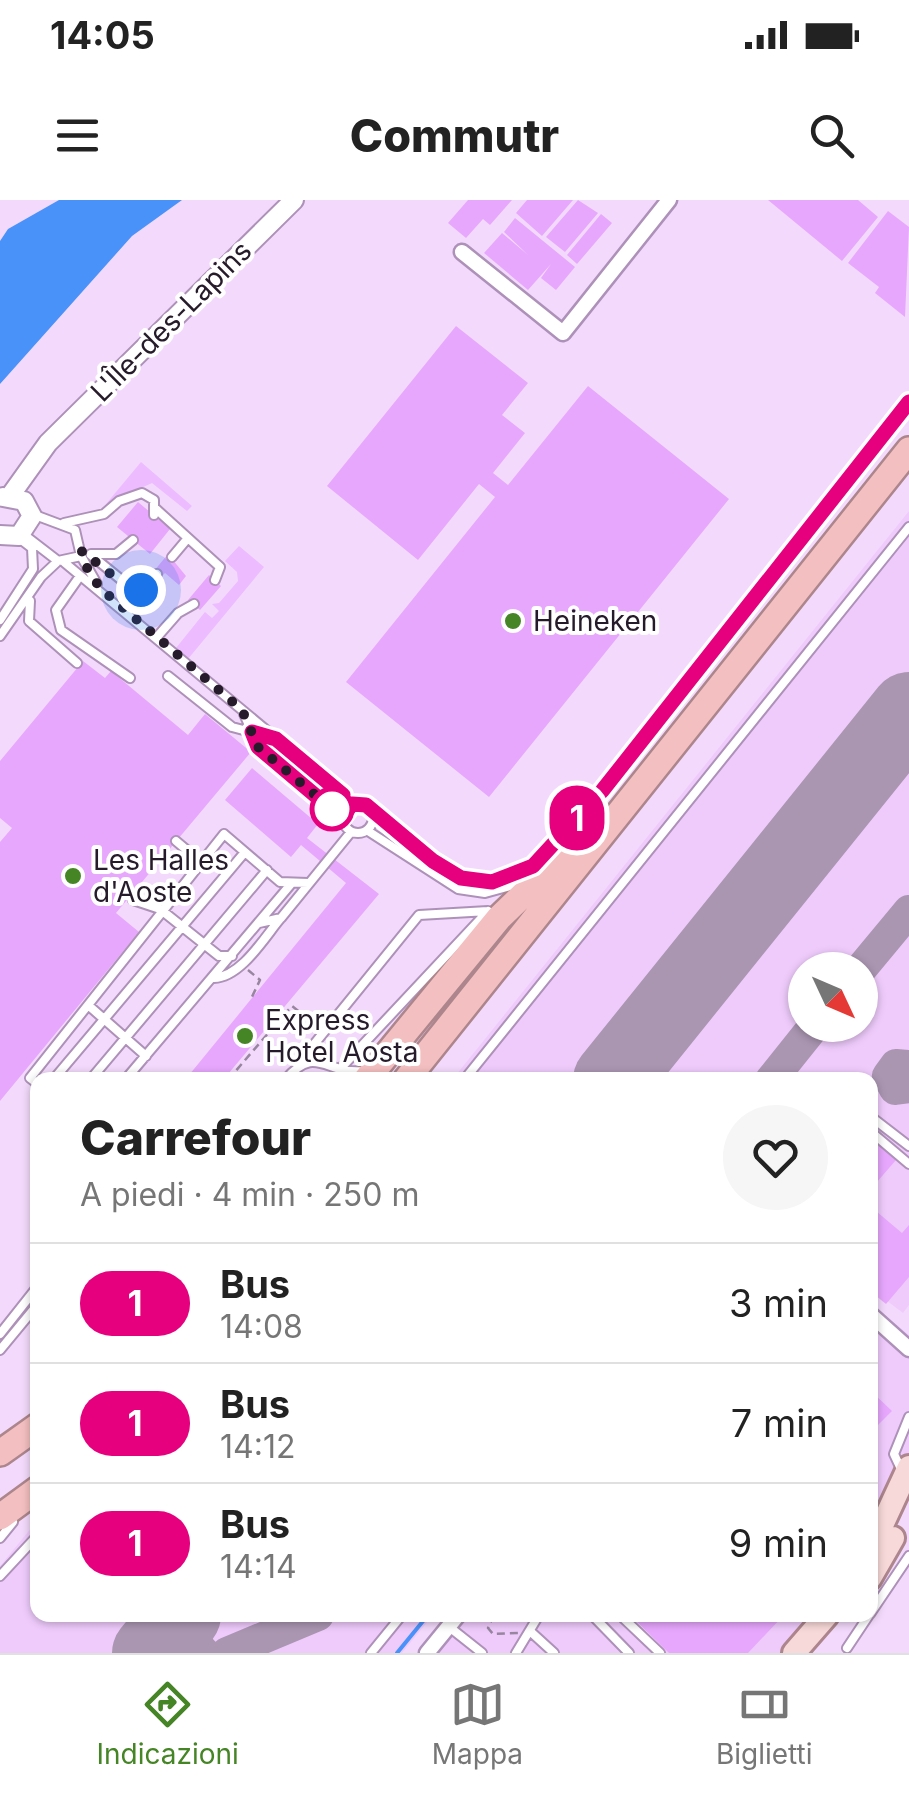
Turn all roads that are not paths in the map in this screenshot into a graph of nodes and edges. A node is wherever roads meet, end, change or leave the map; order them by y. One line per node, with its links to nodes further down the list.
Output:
1 (294, 200): 7 (street, L'Île-des-Lapins)
2 (669, 200): 3 (street)
3 (462, 252)
4 (909, 402): 40 (lane)
5 (909, 450): 26 (highway)
6 (909, 474): 68 (highway)
7 (16, 502): 8 (lane); 10 (street, L'Île-des-Lapins)
8 (62, 523): 11 (lane); 13 (lane)
9 (909, 527): 69 (lane)
10 (9, 538): 15 (lane); 22 (lane)
11 (188, 538): 14 (lane); 18 (lane)
12 (133, 540): 13 (lane)
13 (85, 554): 15 (lane); 16 (lane); 19 (lane)
14 (172, 557)
15 (62, 562): 17 (lane); 20 (lane)
16 (158, 574)
17 (80, 576): 19 (lane); 28 (lane)
18 (215, 580)
19 (100, 588): 24 (lane)
20 (32, 592): 23 (lane); 25 (lane)
21 (194, 604): 24 (lane)
22 (0, 620)
23 (0, 636)
24 (157, 637): 29 (lane)
25 (77, 663)
26 (740, 664): 45 (highway); 67 (highway)
27 (168, 676): 30 (lane)
28 (130, 678)
29 (242, 710): 30 (lane); 31 (lane)
30 (252, 732): 31 (lane); 34 (lane)
31 (276, 739): 32 (lane)
32 (356, 803): 33 (lane); 34 (lane)
33 (372, 812): 35 (lane); 40 (lane)
34 (342, 818): 36 (lane)
35 (368, 830): 36 (lane); 40 (lane)
36 (351, 832): 43 (lane)
37 (176, 841): 39 (lane)
38 (246, 852): 39 (lane); 41 (lane); 50 (lane)
39 (201, 862): 46 (lane)
40 (533, 866)
41 (267, 870): 42 (lane); 51 (lane)
42 (290, 884): 43 (lane); 49 (lane)
43 (308, 884): 48 (lane)
44 (133, 900): 46 (lane)
45 (515, 901): 47 (lane); 57 (highway)
46 (160, 910): 50 (lane); 54 (lane)
47 (488, 911): 59 (lane); 60 (lane)
48 (281, 918): 49 (lane); 53 (lane)
49 (259, 924): 52 (lane)
50 (182, 927): 51 (lane); 55 (lane)
51 (204, 944): 52 (lane); 56 (lane)
52 (232, 956): 53 (lane)
53 (214, 978): 58 (lane)
54 (88, 1005): 55 (lane); 61 (lane)
55 (104, 1019): 56 (lane); 62 (lane)
56 (126, 1038): 58 (lane); 63 (lane)
57 (394, 1046): 60 (lane); 66 (highway)
58 (146, 1056): 64 (lane)
59 (298, 1064): 60 (lane); 65 (lane)
60 (340, 1068)
61 (35, 1072)
62 (61, 1072)
63 (97, 1072)
64 (132, 1072)
65 (292, 1072)
66 (373, 1072)
67 (412, 1072)
68 (432, 1072)
69 (470, 1072)
70 (878, 1122): 73 (lane)
71 (909, 1128): 73 (lane)
72 (878, 1138): 75 (lane)
73 (900, 1139): 74 (lane)
74 (909, 1146)
75 (909, 1164)
76 (30, 1296): 79 (lane)
77 (30, 1314): 81 (lane)
78 (878, 1321): 80 (street)
79 (0, 1334)
80 (909, 1349)
81 (0, 1350)
82 (909, 1418): 91 (lane)
83 (30, 1431): 84 (highway)
84 (2, 1453)
85 (909, 1466): 93 (main road)
86 (30, 1476): 87 (highway)
87 (0, 1498)
88 (30, 1498): 92 (highway)
89 (909, 1506): 96 (main road)
90 (30, 1508): 92 (highway)
91 (878, 1510)
92 (3, 1527)
93 (878, 1533)
94 (30, 1544): 97 (lane)
95 (909, 1556): 98 (lane)
96 (878, 1563)
97 (0, 1576)
98 (878, 1596)
99 (396, 1622): 110 (lane)
100 (452, 1622): 111 (street)
101 (454, 1622): 112 (lane)
102 (536, 1622): 108 (lane)
103 (599, 1622): 115 (lane)
104 (627, 1622): 116 (lane)
105 (821, 1622): 117 (main road)
106 (854, 1622): 118 (main road)
107 (859, 1622): 109 (lane)
108 (532, 1632): 113 (lane); 114 (lane)
109 (847, 1648)
110 (371, 1653)
111 (427, 1653)
112 (482, 1653)
113 (516, 1653)
114 (554, 1653)
115 (629, 1653)
116 (660, 1653)
117 (794, 1653)
118 (814, 1653)

